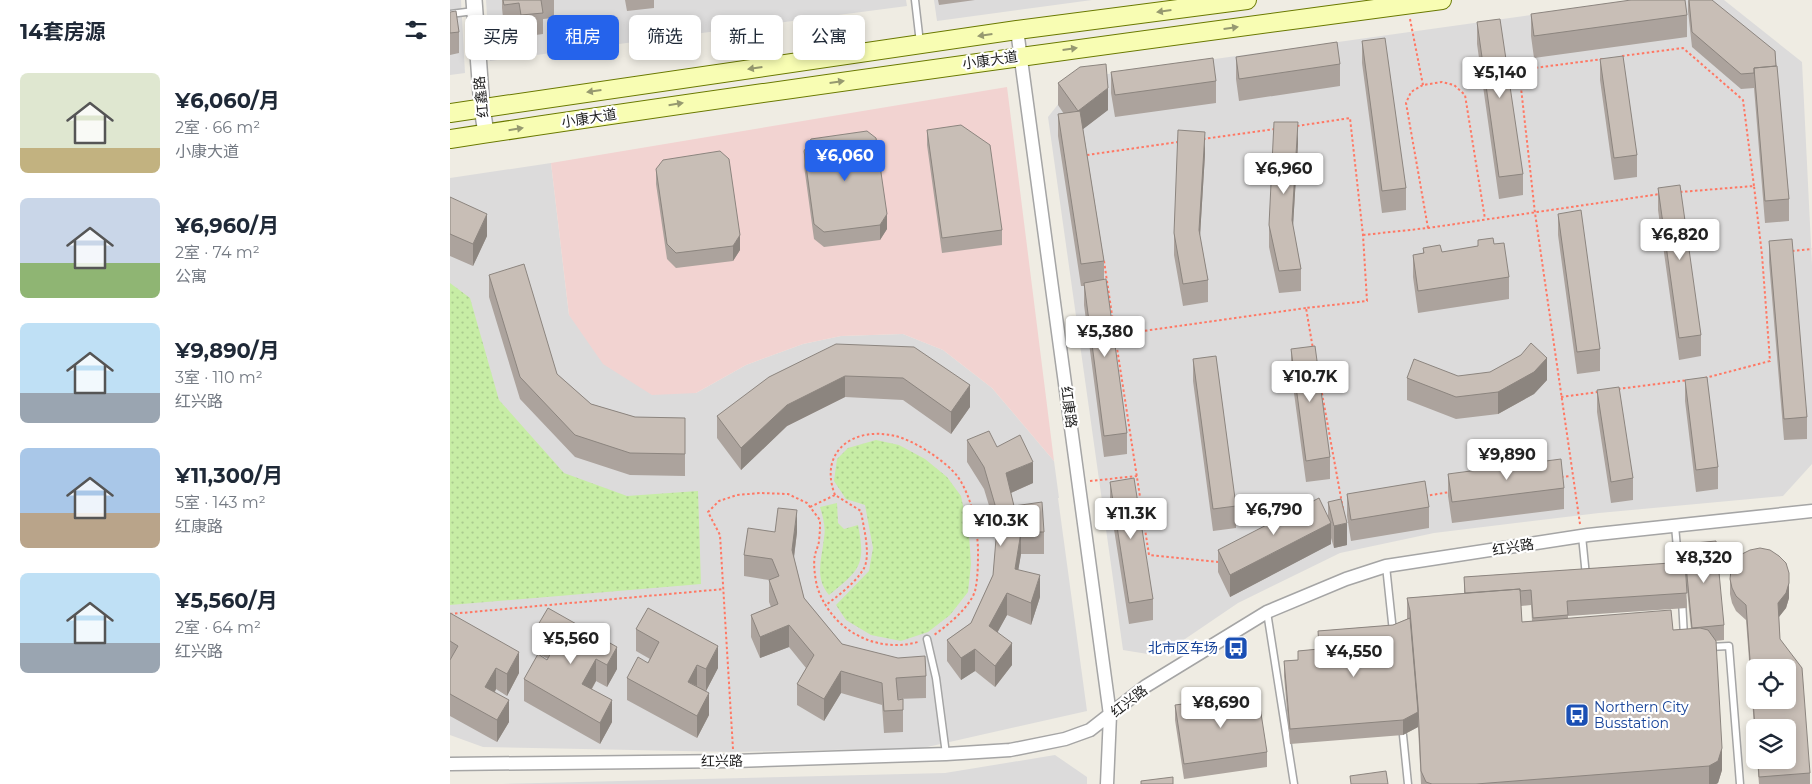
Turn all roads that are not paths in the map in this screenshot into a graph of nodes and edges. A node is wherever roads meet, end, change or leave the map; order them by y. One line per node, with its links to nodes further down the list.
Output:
1 (916, 0): 7 (lane)
2 (1247, 0): 6 (main road, 小康大道, one-way to 6)
3 (1442, 0): 8 (main road, 小康大道, one-way to 3)
4 (474, 6): 5 (lane); 9 (street, 红鑫路)
5 (450, 14)
6 (1017, 30): 7 (main road, 小康大道, one-way to 7); 8 (street, 红康路)
7 (921, 44): 9 (main road, 小康大道, one-way to 9)
8 (1021, 56): 11 (main road, 小康大道, one-way to 8); 25 (street, 红康路)
9 (482, 108): 10 (main road, 小康大道); 11 (street, 红鑫路)
10 (450, 112)
11 (486, 133): 12 (main road, 小康大道)
12 (450, 139)
13 (1812, 511): 14 (street, 红兴路)
14 (1676, 526): 15 (street, 红兴路); 17 (lane)
15 (1582, 536): 16 (street, 红兴路); 18 (lane)
16 (1386, 566): 20 (street, 红兴路); 22 (lane)
17 (1680, 577)
18 (1586, 584)
19 (1681, 593): 23 (lane)
20 (1267, 612): 25 (street, 红兴路); 30 (lane)
21 (927, 639): 27 (lane)
22 (1393, 640)
23 (1685, 640)
24 (1703, 648): 32 (lane)
25 (1110, 715): 27 (street, 红兴路); 29 (street, 红康路)
26 (1403, 735): 31 (lane)
27 (946, 754): 28 (street, 红兴路)
28 (450, 764)
29 (1107, 784)
30 (1294, 784)
31 (1408, 784)
32 (1740, 784)

